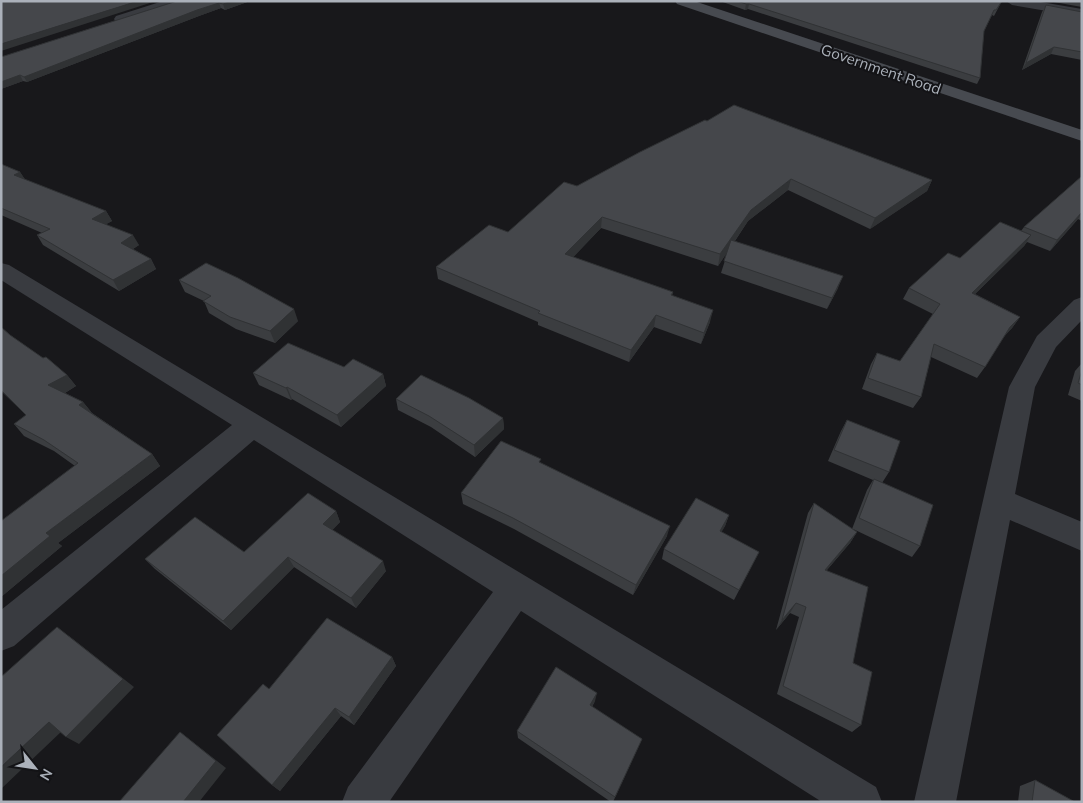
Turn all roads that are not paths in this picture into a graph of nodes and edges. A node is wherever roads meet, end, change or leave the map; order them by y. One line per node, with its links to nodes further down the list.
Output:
1 (176, 1): 5 (street)
2 (681, 1): 6 (street, Government Road)
3 (1012, 1): 4 (street)
4 (1082, 13)
5 (112, 22)
6 (1082, 136)
7 (1, 270): 9 (street)
8 (1082, 305): 10 (street)
9 (253, 424): 12 (street); 13 (street)
10 (999, 501): 11 (street); 16 (street)
11 (1082, 537)
12 (516, 589): 14 (street); 15 (street)
13 (1, 633)
14 (363, 802)
15 (861, 802)
16 (935, 802)

